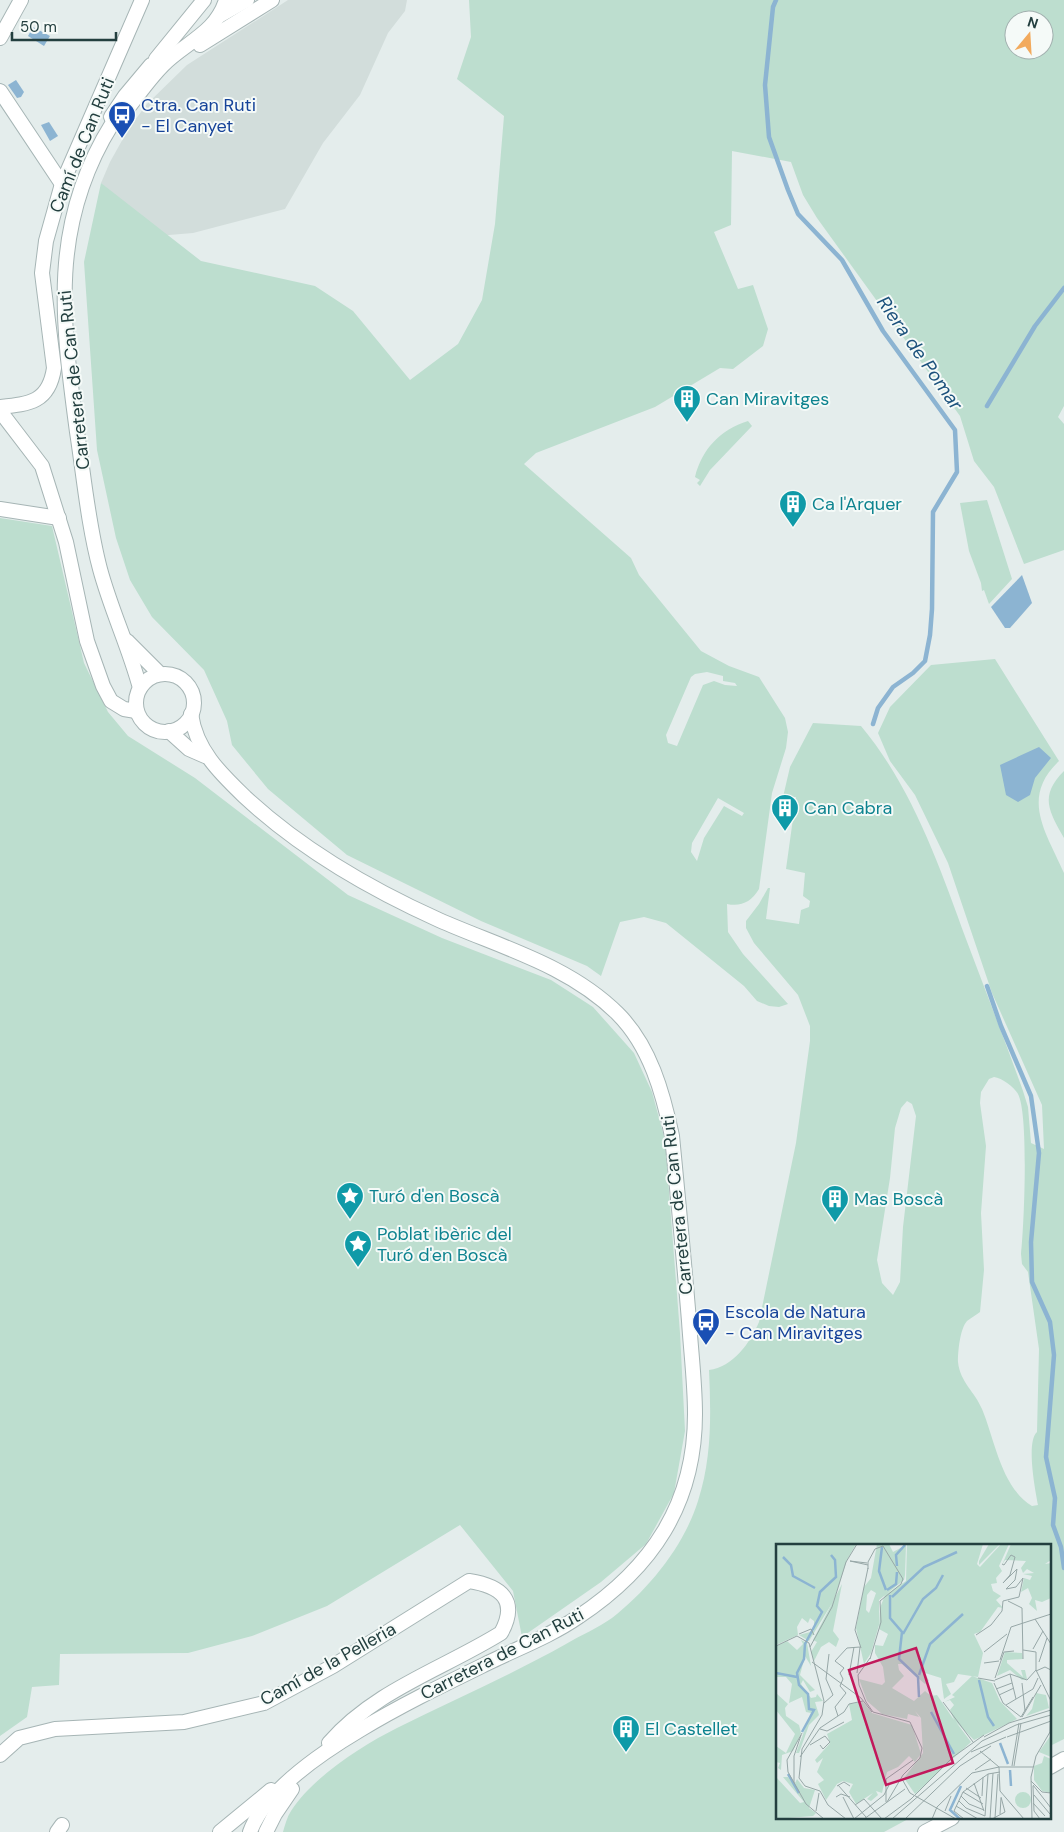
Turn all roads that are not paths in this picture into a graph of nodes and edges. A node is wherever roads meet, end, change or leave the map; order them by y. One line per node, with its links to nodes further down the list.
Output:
1 (21, 0): 8 (street)
2 (142, 0): 13 (street, Camí de Can Ruti)
3 (204, 0): 9 (street)
4 (226, 0): 7 (street)
5 (247, 0): 7 (street, Carretera de Can Ruti)
6 (272, 0): 10 (street, Carretera de Can Ruti)
7 (222, 14): 9 (street, Carretera de Can Ruti); 10 (street, Carretera de Can Ruti)
8 (0, 38)
9 (156, 59): 12 (street, Carretera de Can Ruti)
10 (143, 90): 12 (street, Carretera de Can Ruti)
11 (0, 92): 13 (street)
12 (112, 124): 18 (street, Carretera de Can Ruti)
13 (62, 184): 14 (street, Camí de Can Ruti)
14 (0, 407)
15 (0, 411): 17 (street)
16 (0, 509): 17 (street)
17 (59, 518): 20 (street)
18 (124, 639): 19 (street, Carretera de Can Ruti); 21 (street, Carretera de Can Ruti)
19 (160, 674): 21 (street); 23 (street)
20 (103, 686): 21 (street); 22 (street)
21 (138, 690): 22 (street)
22 (136, 711): 24 (street)
23 (191, 714): 24 (street); 25 (street, Carretera de Can Ruti)
24 (169, 731): 25 (street, Carretera de Can Ruti)
25 (205, 756): 28 (street, Carretera de Can Ruti)
26 (502, 1593): 27 (street, Camí de la Pelleria); 28 (street, Carretera de Can Ruti)
27 (0, 1755)
28 (315, 1760): 32 (street, Carretera de Can Ruti); 33 (street, Carretera de Can Ruti); 34 (street, Carretera de Can Ruti)
29 (1064, 1760): 30 (street)
30 (1052, 1766)
31 (948, 1820): 35 (street)
32 (220, 1832)
33 (250, 1832)
34 (266, 1832)
35 (926, 1832)

